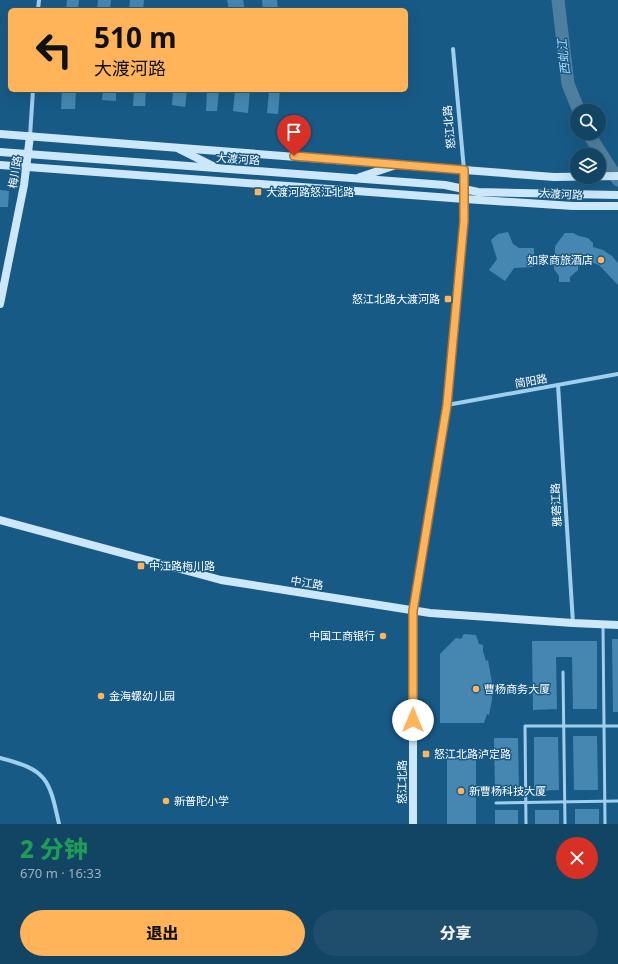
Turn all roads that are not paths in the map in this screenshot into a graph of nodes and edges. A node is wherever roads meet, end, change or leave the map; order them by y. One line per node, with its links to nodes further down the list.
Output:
1 (453, 49): 12 (street, 怒江北路)
2 (33, 92): 4 (street, 梅川路)
3 (0, 134): 4 (main road, 大渡河路)
4 (30, 136): 5 (main road, 大渡河路); 7 (main road, 梅川路)
5 (174, 147): 8 (main road, 大渡河路); 11 (main road)
6 (0, 152): 7 (main road, 大渡河路)
7 (29, 154): 10 (main road, 梅川路); 11 (main road, 大渡河路)
8 (397, 164): 12 (main road, 大渡河路); 16 (main road)
9 (0, 165): 10 (main road, 大渡河路)
10 (27, 167): 19 (main road, 大渡河路); 21 (main road, 梅川路)
11 (219, 169): 16 (main road, 大渡河路)
12 (464, 170): 14 (main road, 大渡河路); 17 (main road, 怒江北路)
13 (618, 176): 15 (main road, 大渡河路)
14 (570, 177)
15 (606, 177)
16 (356, 178): 17 (main road, 大渡河路)
17 (465, 190): 18 (main road, 大渡河路); 19 (main road, 怒江北路)
18 (617, 195)
19 (465, 199): 20 (main road, 大渡河路); 24 (main road, 怒江北路)
20 (618, 206)
21 (0, 304)
22 (618, 374): 23 (street, 简阳路)
23 (558, 385): 24 (street, 简阳路); 27 (street, 雅砻江路)
24 (447, 405): 26 (main road, 怒江北路)
25 (0, 520): 26 (main road, 中江路)
26 (413, 611): 27 (main road, 中江路); 41 (main road, 怒江北路)
27 (573, 623): 28 (main road, 中江路)
28 (603, 624): 29 (main road, 中江路); 32 (lane)
29 (618, 624)
30 (563, 672): 31 (lane)
31 (564, 726): 32 (lane); 37 (lane); 39 (lane)
32 (604, 726): 33 (lane); 35 (lane)
33 (618, 726)
34 (0, 758): 40 (street)
35 (605, 801): 36 (lane); 37 (lane); 44 (lane)
36 (618, 801)
37 (564, 802): 39 (lane); 43 (lane)
38 (496, 803): 39 (lane)
39 (525, 803): 42 (lane)
40 (59, 824)
41 (413, 824)
42 (526, 824)
43 (565, 824)
44 (605, 824)

